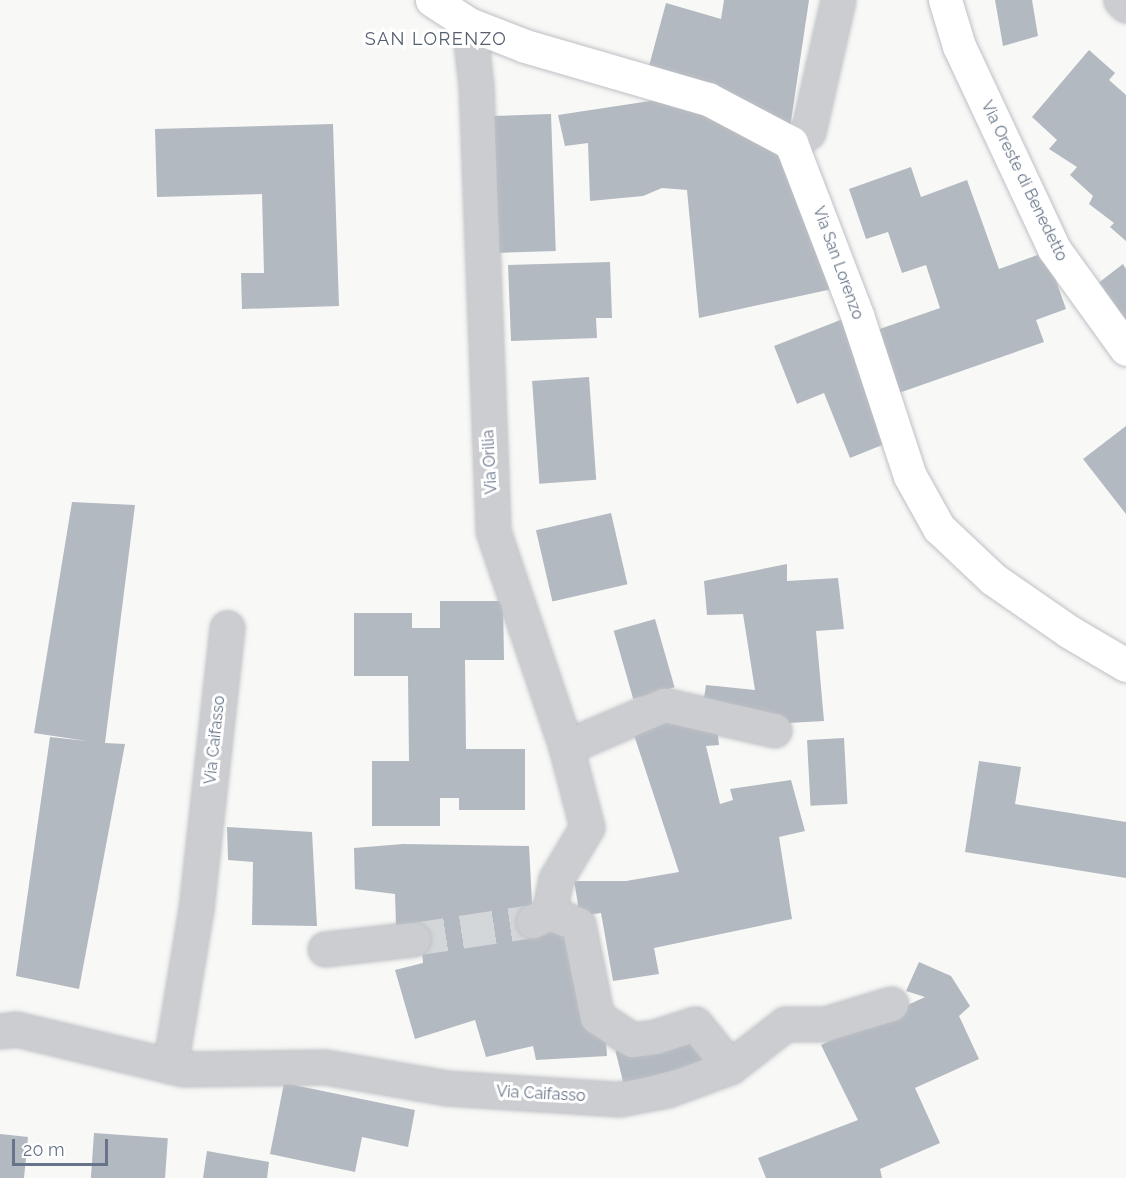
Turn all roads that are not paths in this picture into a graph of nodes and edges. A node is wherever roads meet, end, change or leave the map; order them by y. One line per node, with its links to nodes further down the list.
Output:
1 (432, 0): 6 (street)
2 (838, 0): 7 (street)
3 (945, 0): 8 (street, Via Oreste di Benedetto)
4 (1121, 0): 5 (street)
5 (1126, 5)
6 (469, 24): 7 (street); 12 (street, Via Orilia)
7 (791, 143): 10 (street, Via San Lorenzo)
8 (1126, 349)
9 (227, 628): 17 (street, Via Caifasso)
10 (1126, 665)
11 (774, 730): 12 (street)
12 (566, 747): 18 (street, Via Orilia)
13 (413, 939): 14 (street)
14 (325, 949)
15 (891, 1004): 18 (street, Via Caifasso)
16 (0, 1031): 17 (street, Via Caifasso)
17 (170, 1066): 18 (street, Via Caifasso)
18 (730, 1067)

